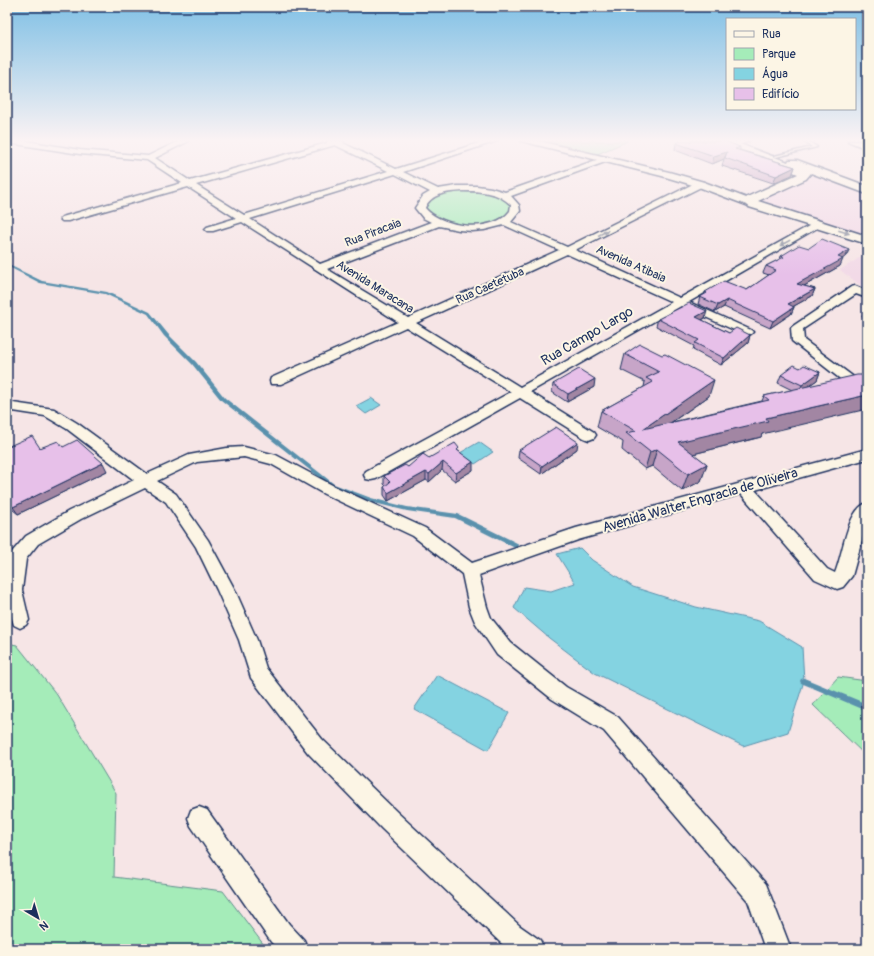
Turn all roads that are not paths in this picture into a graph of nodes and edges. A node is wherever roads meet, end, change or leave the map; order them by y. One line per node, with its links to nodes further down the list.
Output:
1 (184, 186): 15 (street)
2 (192, 186): 14 (street, Avenida Maracana)
3 (352, 186): 14 (street)
4 (424, 186): 11 (street)
5 (534, 186): 12 (street)
6 (697, 186): 21 (street, Rua Caetetuba, one-way to 6)
7 (704, 186): 13 (street)
8 (780, 186): 13 (main road)
9 (856, 186): 10 (main road)
10 (867, 190)
11 (437, 192): 12 (street); 17 (street)
12 (506, 196): 16 (street)
13 (753, 201): 18 (main road)
14 (243, 219): 19 (street); 22 (street, Avenida Maracana)
15 (65, 220)
16 (504, 222): 17 (street); 21 (street, Avenida Atibaia)
17 (437, 223): 22 (street, Rua Piracaia)
18 (819, 224): 20 (main road, one-way to 20); 24 (street, Rua Campo Largo, one-way to 24)
19 (210, 229)
20 (867, 240)
21 (568, 250): 24 (street, Avenida Atibaia); 25 (street, Rua Caetetuba)
22 (319, 268): 25 (street, Avenida Maracana)
23 (867, 295): 29 (street)
24 (682, 301): 26 (street, Avenida Atibaia); 28 (street, Rua Campo Largo)
25 (408, 323): 27 (street, Rua Caetetuba); 28 (street, Avenida Maracana)
26 (747, 332)
27 (276, 381)
28 (519, 393): 31 (street, Avenida Maracana); 33 (street, Rua Campo Largo)
29 (867, 393)
30 (7, 408): 34 (street)
31 (589, 435)
32 (867, 454): 35 (street, Avenida Walter Engracia de Oliveira)
33 (371, 474)
34 (147, 481): 37 (street); 38 (street); 41 (street)
35 (744, 487): 36 (street); 37 (street, Avenida Walter Engracia de Oliveira)
36 (867, 509)
37 (470, 571): 42 (street)
38 (20, 620)
39 (199, 818): 40 (street)
40 (294, 949)
41 (531, 949)
42 (778, 949)

